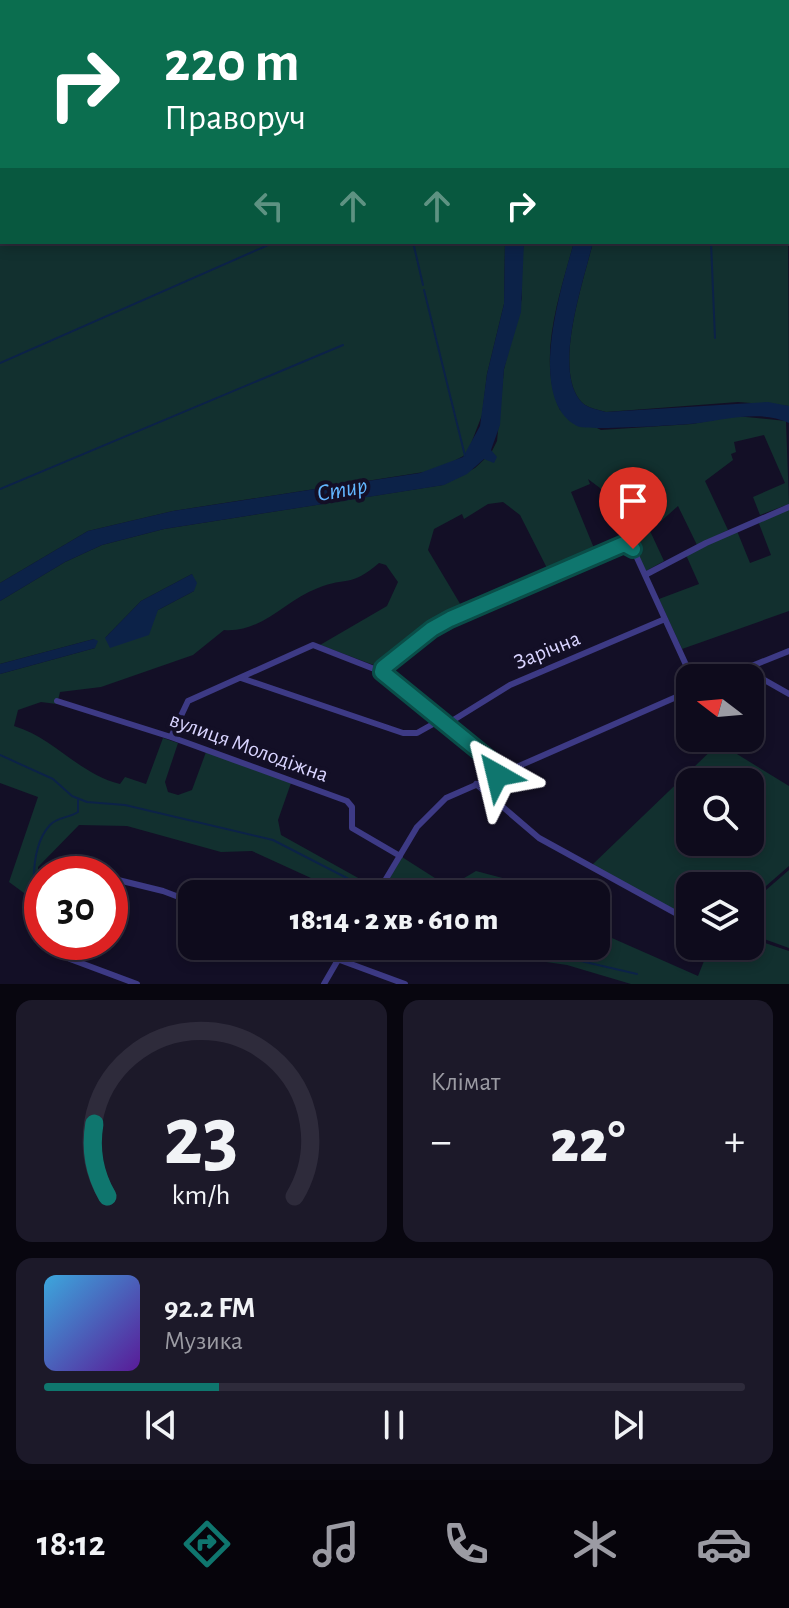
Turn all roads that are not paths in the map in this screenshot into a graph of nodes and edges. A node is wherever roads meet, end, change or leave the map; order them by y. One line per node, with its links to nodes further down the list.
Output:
1 (789, 507): 2 (street)
2 (645, 575): 3 (street); 7 (street)
3 (665, 619): 5 (street); 13 (street, Зарічна)
4 (789, 651): 6 (street)
5 (686, 664)
6 (757, 664)
7 (382, 672): 8 (street); 13 (street)
8 (241, 678): 13 (street, Зарічна); 14 (street)
9 (764, 680): 10 (street)
10 (789, 694)
11 (676, 697): 15 (street)
12 (57, 701): 14 (street, вулиця Молодіжна)
13 (444, 721): 15 (street)
14 (171, 737): 17 (street, вулиця Молодіжна)
15 (497, 775): 16 (street)
16 (476, 784): 17 (street); 21 (street)
17 (400, 856): 18 (street)
18 (385, 880)
19 (128, 883): 20 (street)
20 (178, 898)
21 (676, 913)
22 (73, 960): 24 (street)
23 (338, 960): 25 (street); 26 (street)
24 (137, 984)
25 (324, 984)
26 (405, 984)

